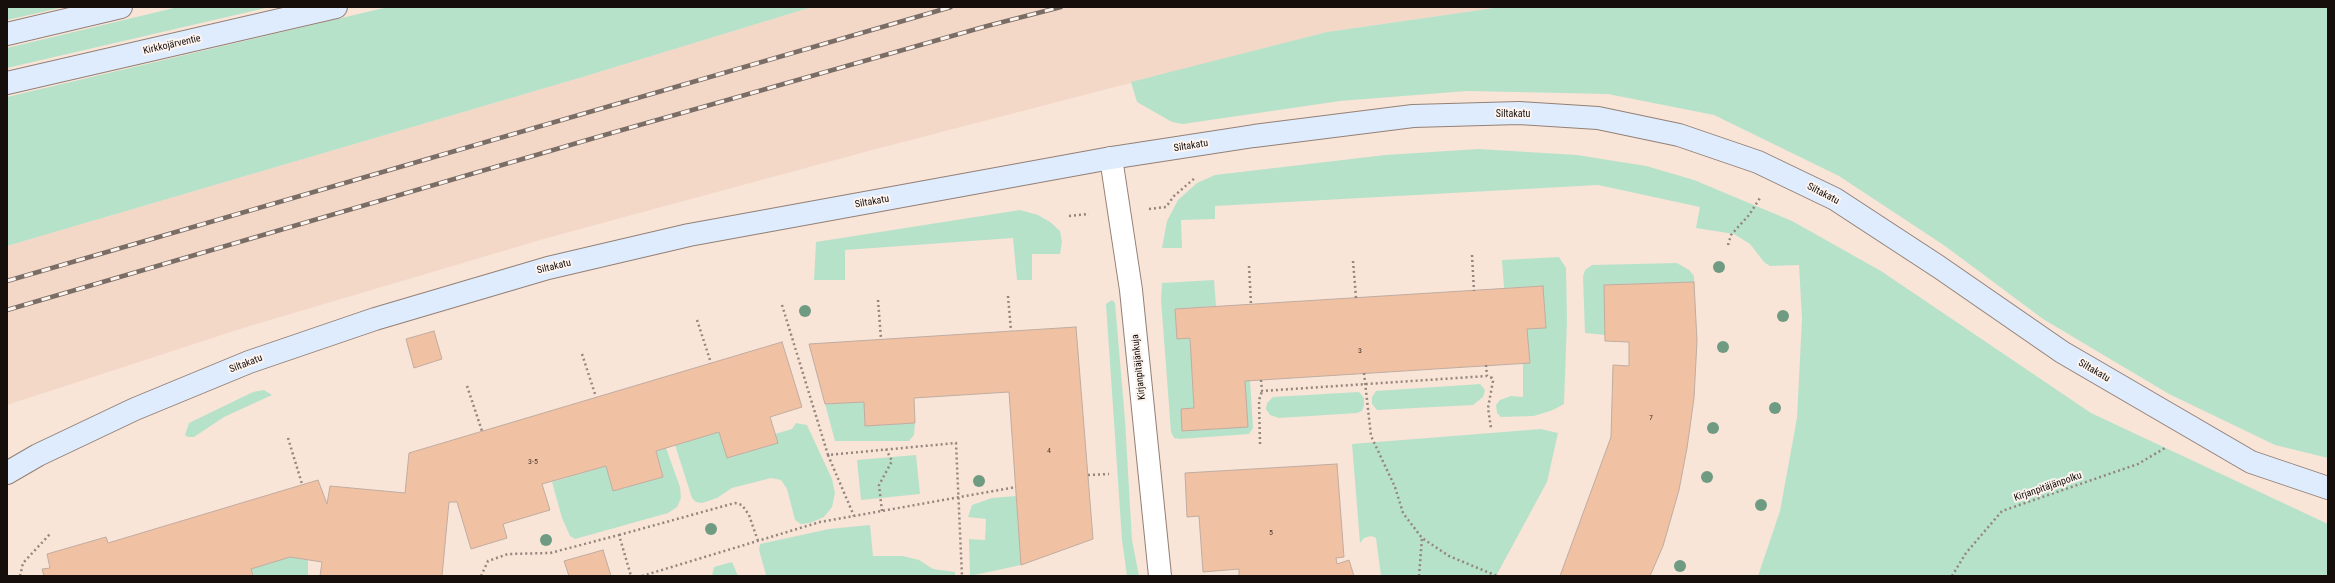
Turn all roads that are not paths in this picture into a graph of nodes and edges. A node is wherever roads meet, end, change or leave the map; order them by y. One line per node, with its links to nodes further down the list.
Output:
1 (121, 7): 3 (street)
2 (336, 7): 4 (street, Kirkkojärventie)
3 (7, 34)
4 (7, 84)
5 (1111, 158): 6 (street, Siltakatu); 7 (street, Siltakatu); 8 (street, Kirjanpitäjänkuja)
6 (7, 473)
7 (2328, 488)
8 (1160, 576)

